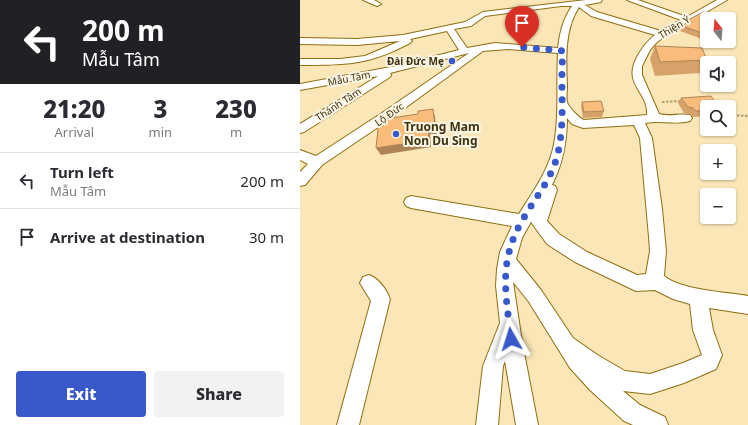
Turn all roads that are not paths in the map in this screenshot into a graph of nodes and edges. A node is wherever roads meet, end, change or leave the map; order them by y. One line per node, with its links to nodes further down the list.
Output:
1 (367, 0): 6 (street)
2 (598, 0): 5 (street)
3 (631, 0): 8 (street)
4 (723, 0): 7 (street, Thiện Ý)
5 (578, 3): 9 (street); 11 (street); 15 (street)
6 (377, 4)
7 (700, 12): 8 (street, Thiện Ý)
8 (686, 19): 11 (street, Thiện Ý)
9 (449, 28): 10 (street); 14 (street)
10 (421, 34): 12 (street); 16 (street)
11 (662, 34): 20 (street, Thiện Ý)
12 (300, 41)
13 (481, 49): 14 (street, Mẫu Tâm); 15 (street, Mẫu Tâm); 25 (street, Lộ Đức)
14 (465, 51): 17 (street, Mẫu Tâm)
15 (563, 51): 19 (street)
16 (300, 62)
17 (397, 69): 18 (street, Mẫu Tâm); 23 (street, Thánh Tâm)
18 (300, 88)
19 (562, 103): 22 (street); 27 (street)
20 (654, 116): 21 (street); 22 (street)
21 (686, 118)
22 (638, 121): 31 (street)
23 (300, 129)
24 (300, 155): 25 (street)
25 (317, 162): 26 (street, Lộ Đức)
26 (300, 182)
27 (547, 183): 29 (street); 31 (street)
28 (411, 202): 29 (street)
29 (522, 221): 30 (street)
30 (507, 261): 35 (street); 36 (street)
31 (657, 282): 33 (street)
32 (369, 284): 37 (street)
33 (698, 297): 34 (street); 36 (street)
34 (748, 305)
35 (509, 323): 38 (street); 39 (street)
36 (564, 342): 40 (street)
37 (348, 425)
38 (487, 425)
39 (527, 425)
40 (657, 425)

